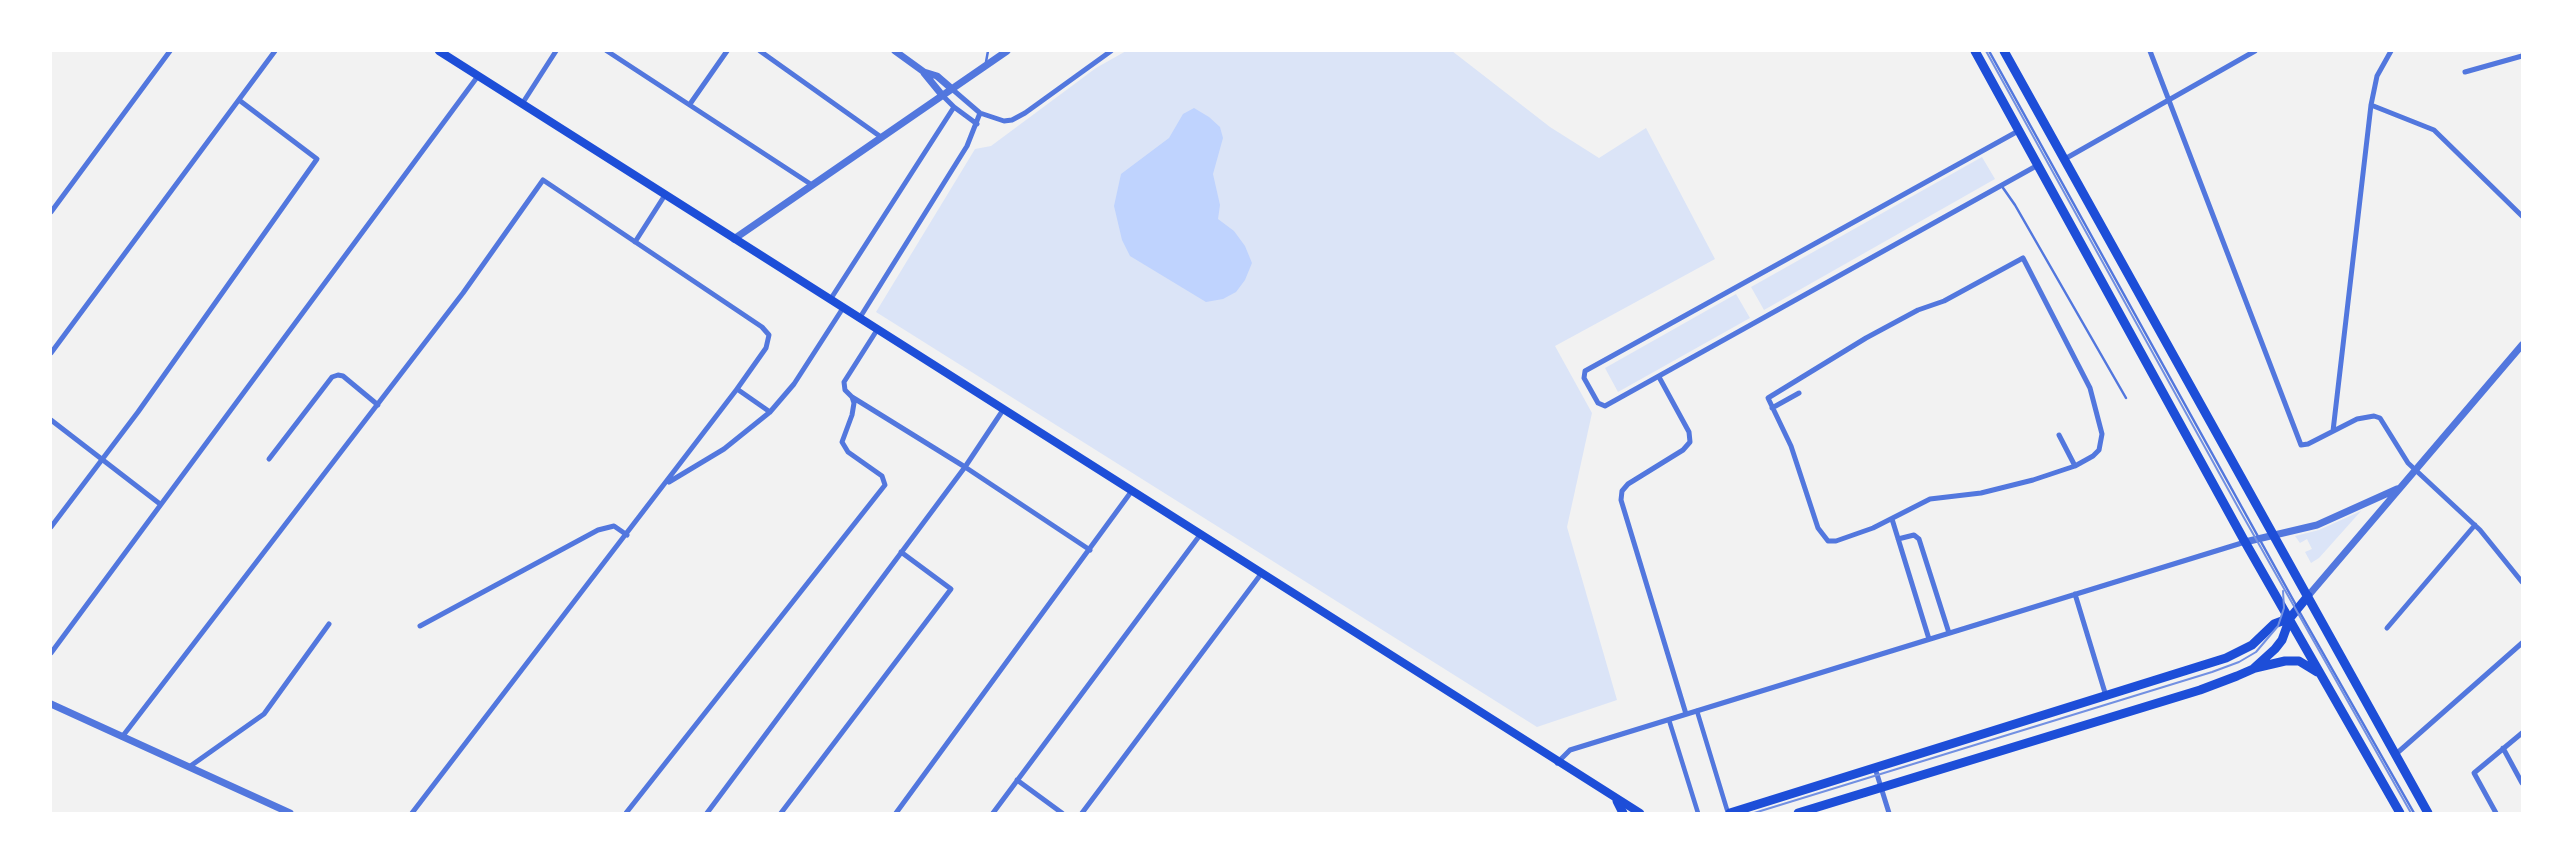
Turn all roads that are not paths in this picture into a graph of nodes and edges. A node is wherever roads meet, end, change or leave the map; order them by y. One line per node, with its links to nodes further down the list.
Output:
1 (170, 51): 40 (street)
2 (275, 51): 26 (street)
3 (439, 51): 22 (main road)
4 (556, 51): 27 (street)
5 (607, 51): 28 (street)
6 (727, 51): 28 (street)
7 (760, 51): 34 (street)
8 (895, 51): 20 (street)
9 (988, 51): 19 (lane)
10 (1007, 51): 19 (street)
11 (1111, 51): 31 (street)
12 (1975, 51): 33 (main road)
13 (1989, 51): 77 (lane)
14 (2004, 51): 35 (main road)
15 (2150, 51): 25 (street)
16 (2255, 51): 25 (street)
17 (2391, 51): 29 (street)
18 (2522, 55): 21 (street)
19 (986, 65): 23 (street)
20 (924, 72): 23 (street); 24 (street)
21 (2465, 72)
22 (478, 76): 27 (main road); 70 (street)
23 (952, 89): 24 (street); 31 (street)
24 (942, 95): 30 (street); 34 (street)
25 (2168, 99): 35 (street); 60 (street)
26 (239, 100): 49 (street); 62 (street)
27 (522, 104): 39 (main road)
28 (690, 104): 37 (street)
29 (2371, 105): 41 (street); 60 (street)
30 (954, 107): 32 (street); 44 (street)
31 (980, 113): 32 (street)
32 (977, 124): 46 (street)
33 (2020, 130): 36 (main road); 50 (street)
34 (881, 137): 37 (street)
35 (2063, 160): 76 (main road)
36 (2038, 164): 38 (street); 79 (main road)
37 (812, 185): 42 (street)
38 (2001, 185): 50 (street); 54 (lane)
39 (665, 195): 42 (main road); 43 (street)
40 (51, 212)
41 (2522, 216)
42 (734, 239): 44 (main road)
43 (635, 242): 51 (street); 55 (street)
44 (830, 300): 45 (main road)
45 (843, 309): 46 (main road); 58 (street)
46 (859, 319): 47 (main road)
47 (877, 330): 53 (street); 57 (main road)
48 (2522, 345): 66 (street)
49 (51, 353)
50 (1659, 377): 100 (street)
51 (737, 389): 58 (street); 67 (street)
52 (1799, 393): 56 (street)
53 (852, 397): 65 (street); 115 (street)
54 (2126, 398)
55 (378, 405): 63 (street); 103 (street)
56 (1772, 408): 64 (street); 71 (street)
57 (1003, 410): 65 (street); 69 (main road)
58 (770, 412): 67 (street)
59 (51, 421): 62 (street)
60 (2333, 430): 66 (street)
61 (2059, 435): 64 (street)
62 (103, 459): 70 (street); 73 (street)
63 (269, 459)
64 (2075, 466): 71 (street)
65 (965, 467): 80 (street); 81 (street)
66 (2415, 470): 68 (street); 72 (street)
67 (666, 483): 74 (street)
68 (2401, 487): 76 (street); 85 (street)
69 (1131, 492): 75 (main road); 80 (street)
70 (160, 504): 94 (street)
71 (1892, 519): 78 (street)
72 (2475, 525): 83 (street); 90 (street)
73 (51, 527)
74 (627, 534): 89 (street); 114 (street)
75 (1200, 535): 82 (main road); 109 (street)
76 (2273, 535): 77 (street); 85 (main road)
77 (2258, 538): 79 (street); 86 (lane)
78 (1898, 539): 91 (street); 92 (street)
79 (2245, 542): 84 (street); 87 (main road)
80 (1090, 550): 118 (street)
81 (901, 552): 116 (street); 117 (street)
82 (1261, 574): 106 (main road); 121 (street)
83 (2522, 582)
84 (2075, 594): 91 (street); 97 (street)
85 (2308, 596): 86 (main road); 105 (main road)
86 (2298, 608): 87 (main road); 129 (lane)
87 (2290, 618): 95 (main road); 96 (main road); 97 (main road)
88 (329, 624): 107 (street)
89 (420, 626)
90 (2387, 628)
91 (1949, 634): 92 (street)
92 (1929, 639): 99 (street)
93 (2522, 643): 105 (street)
94 (51, 653)
95 (2253, 669): 96 (main road); 111 (main road)
96 (2321, 675): 128 (main road)
97 (2106, 696): 108 (main road)
98 (51, 704): 103 (street)
99 (1697, 711): 100 (street); 125 (street)
100 (1686, 714): 101 (street)
101 (1668, 720): 106 (street); 124 (street)
102 (2522, 733): 104 (street)
103 (122, 737): 107 (street)
104 (2503, 748): 110 (street); 131 (street)
105 (2396, 754): 130 (main road)
106 (1557, 763): 112 (main road)
107 (189, 767): 113 (street)
108 (1875, 768): 111 (street); 125 (main road)
109 (1017, 780): 119 (street); 120 (street)
110 (2522, 783)
111 (1881, 788): 126 (main road); 127 (street)
112 (1617, 801): 122 (main road); 123 (main road)
113 (290, 813)
114 (412, 813)
115 (626, 813)
116 (707, 813)
117 (781, 813)
118 (896, 813)
119 (993, 813)
120 (1062, 813)
121 (1082, 813)
122 (1626, 813)
123 (1640, 813)
124 (1698, 813)
125 (1729, 813)
126 (1798, 813)
127 (1889, 813)
128 (2400, 813)
129 (2414, 813)
130 (2428, 813)
131 (2496, 813)

